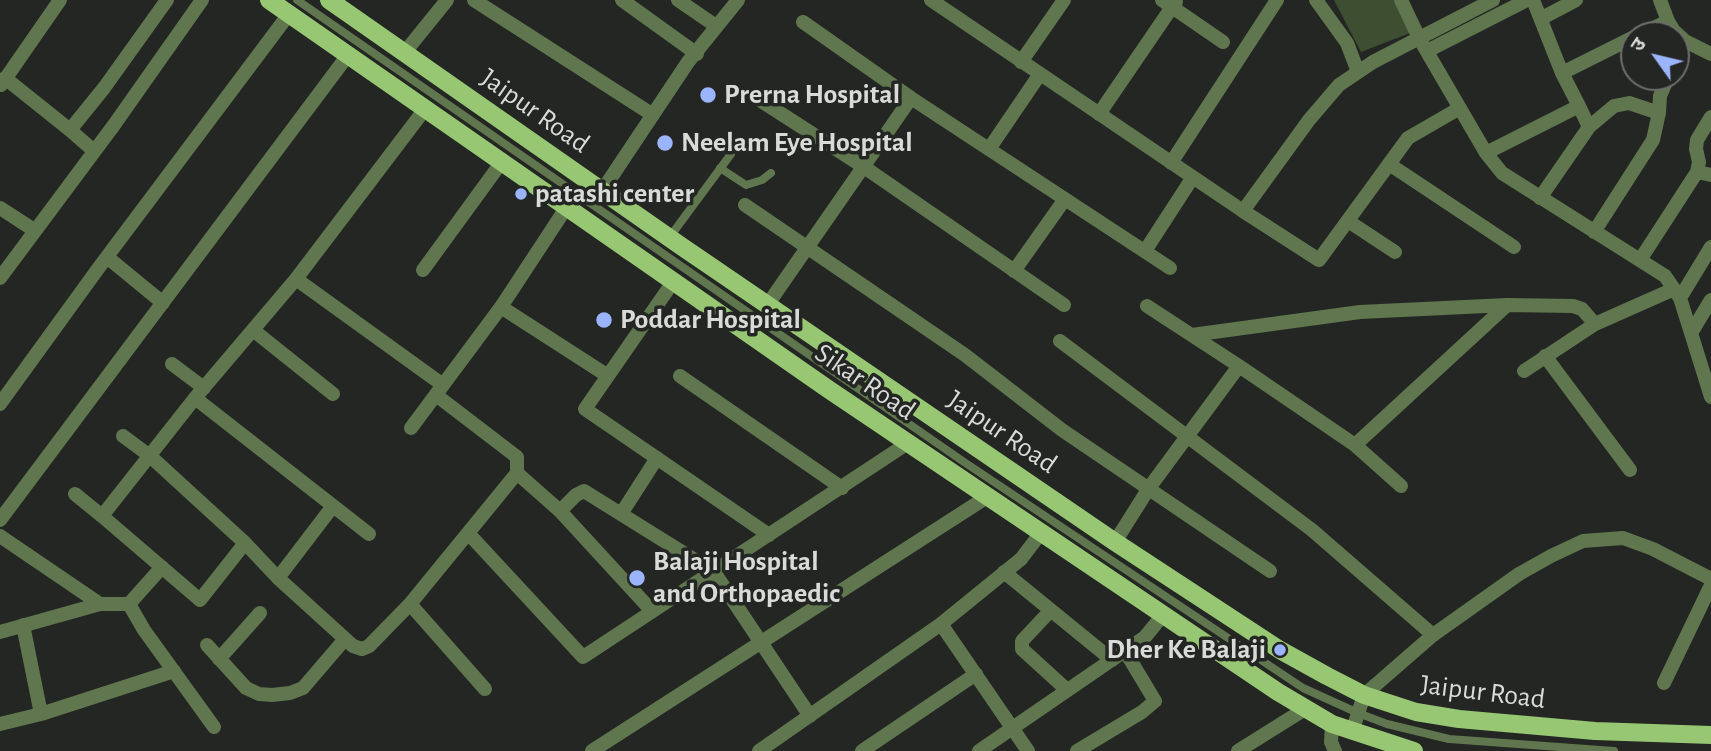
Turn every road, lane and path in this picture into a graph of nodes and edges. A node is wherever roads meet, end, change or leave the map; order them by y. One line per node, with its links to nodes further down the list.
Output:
1 (60, 0): 41 (street)
2 (167, 0): 53 (street)
3 (202, 0): 55 (street)
4 (269, 0): 23 (main road, Sikar Road)
5 (329, 0): 33 (main road, Jaipur Road)
6 (447, 0): 33 (street)
7 (474, 0): 50 (street)
8 (622, 0): 34 (street)
9 (678, 0): 27 (street)
10 (738, 0): 27 (street)
11 (931, 0): 22 (street)
12 (1063, 0): 37 (street)
13 (1277, 0): 59 (street)
14 (1316, 0): 38 (street)
15 (1401, 0): 28 (street)
16 (1493, 0): 28 (street)
17 (1527, 0): 32 (street)
18 (1533, 0): 24 (street)
19 (1576, 0): 24 (street)
20 (1660, 0): 25 (street)
21 (1171, 2): 29 (street); 49 (street)
22 (949, 5): 37 (street)
23 (293, 7): 36 (main road, Sikar Road); 82 (street); 171 (lane)
24 (1542, 18): 39 (street)
25 (1668, 21)
26 (803, 22): 44 (street)
27 (716, 26): 34 (street)
28 (1419, 37): 32 (street); 38 (street)
29 (1223, 42)
30 (1620, 44): 39 (street)
31 (1690, 44): 35 (street)
32 (1427, 51): 46 (street)
33 (405, 52): 66 (main road, Jaipur Road)
34 (696, 54): 50 (street)
35 (1711, 54)
36 (348, 55): 47 (main road, Sikar Road); 92 (street)
37 (1021, 62): 40 (street)
38 (1358, 72): 72 (street)
39 (1562, 73): 45 (street)
40 (1040, 74): 49 (street); 54 (street)
41 (3, 82): 53 (street)
42 (1662, 91): 48 (street)
43 (752, 95): 61 (street)
44 (911, 97): 54 (street); 61 (street)
45 (1579, 106): 52 (street); 56 (street)
46 (1460, 108): 56 (street); 60 (street)
47 (425, 109): 58 (main road, Sikar Road); 88 (street)
48 (1659, 113): 52 (street); 75 (street)
49 (1099, 114): 59 (street)
50 (653, 115): 66 (street)
51 (1711, 117): 64 (street)
52 (1589, 127): 67 (street)
53 (70, 130): 55 (street)
54 (989, 149): 68 (street)
55 (94, 151): 74 (street)
56 (1486, 153): 67 (street)
57 (731, 154): 62 (lane)
58 (501, 163): 71 (main road, Sikar Road); 85 (street)
59 (1171, 163): 65 (street)
60 (1389, 164): 73 (street); 77 (street)
61 (864, 167): 79 (street); 86 (street)
62 (720, 168): 63 (lane); 76 (lane)
63 (771, 173)
64 (1704, 173): 83 (street)
65 (1193, 177): 72 (street); 80 (street)
66 (602, 191): 76 (main road, Jaipur Road)
67 (1540, 198): 75 (street)
68 (1065, 199): 80 (street); 86 (street)
69 (746, 205): 79 (street)
70 (0, 208): 74 (street)
71 (566, 208): 89 (main road, Sikar Road); 97 (street)
72 (1243, 211): 73 (street)
73 (1348, 221): 81 (street)
74 (34, 230): 87 (street)
75 (1594, 232): 83 (street)
76 (669, 238): 93 (main road, Jaipur Road)
77 (1514, 247)
78 (1711, 247): 90 (street)
79 (807, 249): 93 (street); 125 (street)
80 (1144, 251): 84 (street)
81 (1395, 252)
82 (107, 257): 92 (street); 113 (street)
83 (1640, 260): 90 (street)
84 (1170, 268)
85 (423, 270)
86 (1014, 271): 94 (street)
87 (0, 278)
88 (296, 279): 99 (street); 109 (street)
89 (673, 282): 107 (street); 117 (main road, Sikar Road)
90 (1677, 294): 98 (street); 100 (street)
91 (1711, 300): 100 (street)
92 (163, 303): 132 (street)
93 (768, 304): 138 (main road, Jaipur Road)
94 (1064, 305)
95 (1507, 305): 98 (street); 101 (street); 118 (street)
96 (1147, 306): 101 (street)
97 (500, 307): 107 (street); 109 (street)
98 (1595, 324): 103 (street)
99 (253, 330): 110 (street); 111 (street)
100 (1691, 333): 112 (street)
101 (1192, 335): 105 (street)
102 (1060, 341): 116 (street)
103 (1545, 356): 106 (street); 121 (street)
104 (172, 364): 110 (street)
105 (1238, 366): 116 (street); 118 (street)
106 (1524, 371)
107 (608, 376): 120 (street)
108 (680, 376): 124 (street)
109 (439, 390): 114 (street); 122 (street)
110 (200, 393): 119 (street); 128 (street)
111 (333, 394)
112 (1711, 397)
113 (0, 404)
114 (411, 428)
115 (123, 436): 119 (street)
116 (1186, 437): 125 (street); 157 (street)
117 (908, 443): 124 (street); 127 (main road, Sikar Road)
118 (1355, 445): 123 (street)
119 (150, 456): 131 (street); 139 (street)
120 (657, 458): 130 (street); 136 (street)
121 (1630, 470)
122 (517, 473): 129 (street); 133 (street)
123 (1401, 486)
124 (842, 488): 136 (street)
125 (1149, 488): 138 (street); 141 (street)
126 (75, 494): 131 (street)
127 (987, 497): 135 (main road, Sikar Road); 159 (street)
128 (333, 506): 134 (street); 144 (street)
129 (560, 511): 130 (street); 150 (street)
130 (621, 514): 142 (street)
131 (102, 516): 140 (street)
132 (0, 520)
133 (468, 533): 149 (street); 150 (street)
134 (369, 534)
135 (1040, 534): 143 (street); 153 (main road, Sikar Road)
136 (769, 535): 142 (street)
137 (0, 536): 147 (street)
138 (1115, 541): 169 (main road, Jaipur Road)
139 (246, 543): 140 (street); 144 (street)
140 (162, 567): 148 (street)
141 (1270, 571)
142 (713, 572): 150 (street); 159 (street)
143 (1004, 572): 151 (street); 154 (street)
144 (278, 578): 158 (street)
145 (1711, 579): 157 (street)
146 (1711, 585): 166 (street)
147 (100, 604): 148 (street); 155 (street)
148 (129, 604): 164 (street)
149 (410, 604): 158 (street); 167 (street)
150 (652, 610)
151 (1051, 610): 163 (street); 168 (street)
152 (260, 613): 162 (street)
153 (1163, 615): 161 (street); 170 (main road, Sikar Road)
154 (942, 624): 165 (street); 173 (street)
155 (23, 625): 156 (street); 172 (street)
156 (0, 632)
157 (1433, 635): 169 (street)
158 (345, 639): 162 (street)
159 (761, 642): 173 (street); 180 (street)
160 (206, 645): 162 (street)
161 (1125, 651): 163 (street); 185 (street)
162 (219, 659)
163 (1112, 660): 168 (street)
164 (174, 671): 172 (street); 176 (street)
165 (976, 674): 177 (street); 182 (street)
166 (1664, 683)
167 (485, 689)
168 (1066, 690): 177 (street)
169 (1364, 695): 171 (street); 179 (main road, Jaipur Road)
170 (1305, 709): 175 (main road, Sikar Road); 186 (street)
171 (1358, 713): 178 (street); 189 (lane)
172 (41, 714): 174 (street)
173 (810, 716): 181 (street)
174 (0, 724)
175 (1332, 724): 178 (main road, Sikar Road); 187 (street)
176 (214, 727)
177 (1012, 727): 183 (street); 184 (street)
178 (1352, 732): 188 (main road, Sikar Road)
179 (1711, 735)
180 (592, 751)
181 (760, 751)
182 (862, 751)
183 (979, 751)
184 (1028, 751)
185 (1077, 751)
186 (1238, 751)
187 (1335, 751)
188 (1415, 751)
189 (1614, 751)

